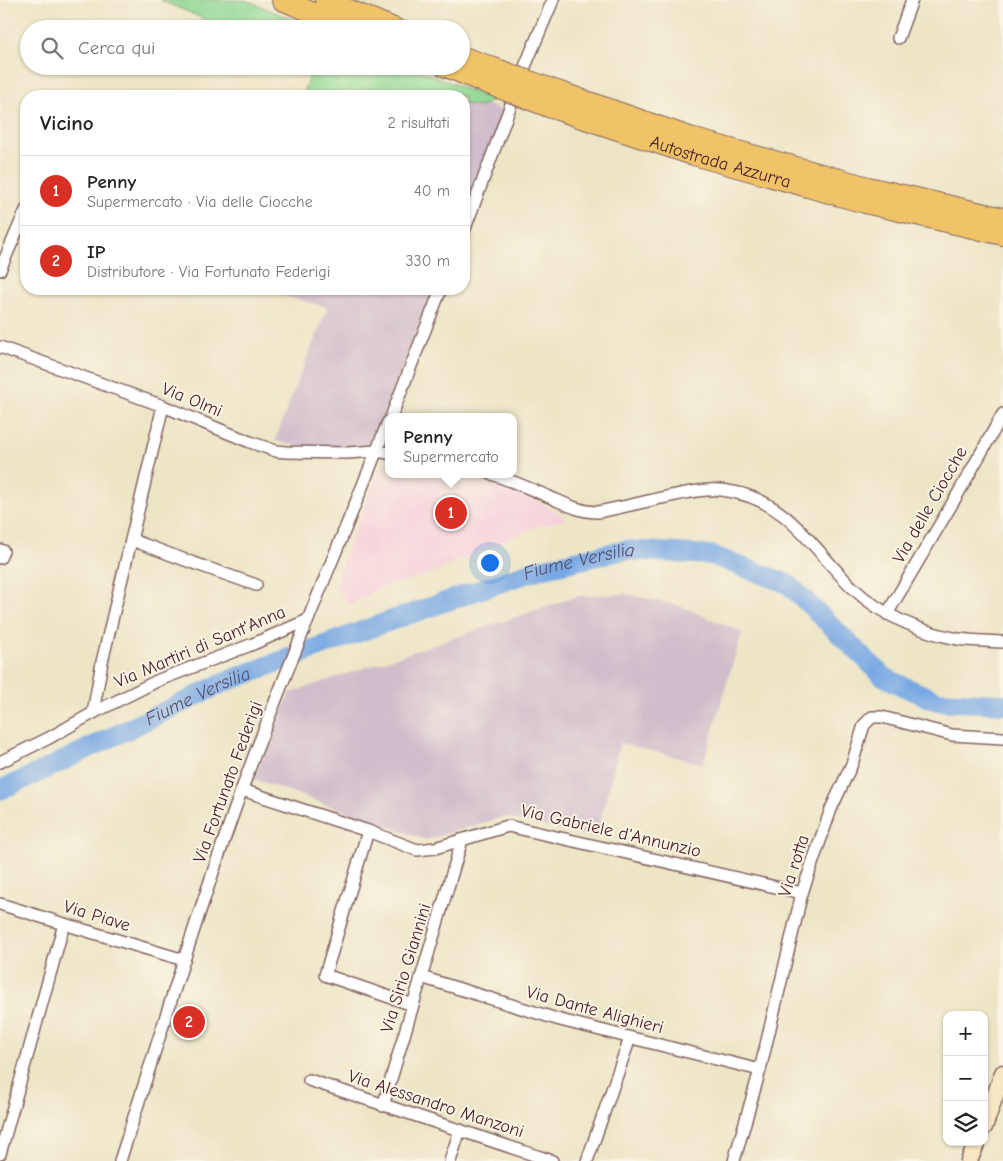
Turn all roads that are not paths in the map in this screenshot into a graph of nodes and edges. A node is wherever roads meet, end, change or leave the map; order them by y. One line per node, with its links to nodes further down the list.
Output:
1 (282, 0): 5 (highway)
2 (326, 0): 6 (highway)
3 (554, 0): 12 (street)
4 (912, 0): 7 (street)
5 (330, 20)
6 (374, 20)
7 (898, 38)
8 (470, 64): 10 (highway, Autostrada Azzurra)
9 (470, 70): 10 (highway, Autostrada Azzurra)
10 (480, 72): 11 (highway, Autostrada Azzurra, bridge)
11 (553, 99): 13 (highway, Autostrada Azzurra); 15 (highway, Autostrada Azzurra)
12 (470, 215)
13 (1003, 218)
14 (20, 224): 16 (street)
15 (1003, 235)
16 (0, 270)
17 (439, 295): 20 (street)
18 (0, 347): 19 (street, Via Olmi)
19 (163, 406): 22 (street, Via Olmi); 24 (street)
20 (393, 413)
21 (1003, 414): 28 (street, Via delle Ciocche)
22 (383, 452): 29 (street, Via Fortunato Federigi)
23 (502, 478): 28 (street)
24 (132, 540): 27 (street); 31 (street)
25 (0, 550): 26 (street)
26 (0, 558)
27 (256, 585)
28 (887, 614): 30 (street)
29 (308, 620): 31 (street, Via Martiri di Sant'Anna); 34 (street, Via Fortunato Federigi)
30 (1003, 642)
31 (93, 713): 33 (street, Via Martiri di Sant'Anna)
32 (1003, 738): 37 (street, Via rotta)
33 (0, 762)
34 (242, 790): 35 (street, Via Gabriele d'Annunzio); 40 (street, Via Fortunato Federigi)
35 (368, 831): 36 (street, Via Gabriele d'Annunzio); 42 (street)
36 (462, 840): 37 (street, Via Gabriele d'Annunzio); 41 (street, Via Sirio Giannini)
37 (802, 893): 44 (street, Via rotta)
38 (0, 904): 39 (street, Via Piave)
39 (64, 924): 40 (street, Via Piave); 51 (street)
40 (184, 960): 52 (street, Via Fortunato Federigi)
41 (422, 977): 42 (street, Via Sirio Giannini); 43 (street, Via Dante Alighieri)
42 (413, 1004): 47 (street, Via Sirio Giannini)
43 (630, 1038): 44 (street, Via Dante Alighieri); 55 (street)
44 (760, 1070): 56 (street, Via rotta)
45 (1003, 1074): 48 (main road)
46 (309, 1080): 47 (street, Via Alessandro Manzoni)
47 (383, 1106): 49 (street, Via Alessandro Manzoni)
48 (988, 1116)
49 (460, 1130): 53 (street); 54 (street, Via Alessandro Manzoni)
50 (975, 1146): 57 (main road)
51 (0, 1154)
52 (120, 1161)
53 (450, 1161)
54 (552, 1161)
55 (587, 1161)
56 (734, 1161)
57 (969, 1161)

